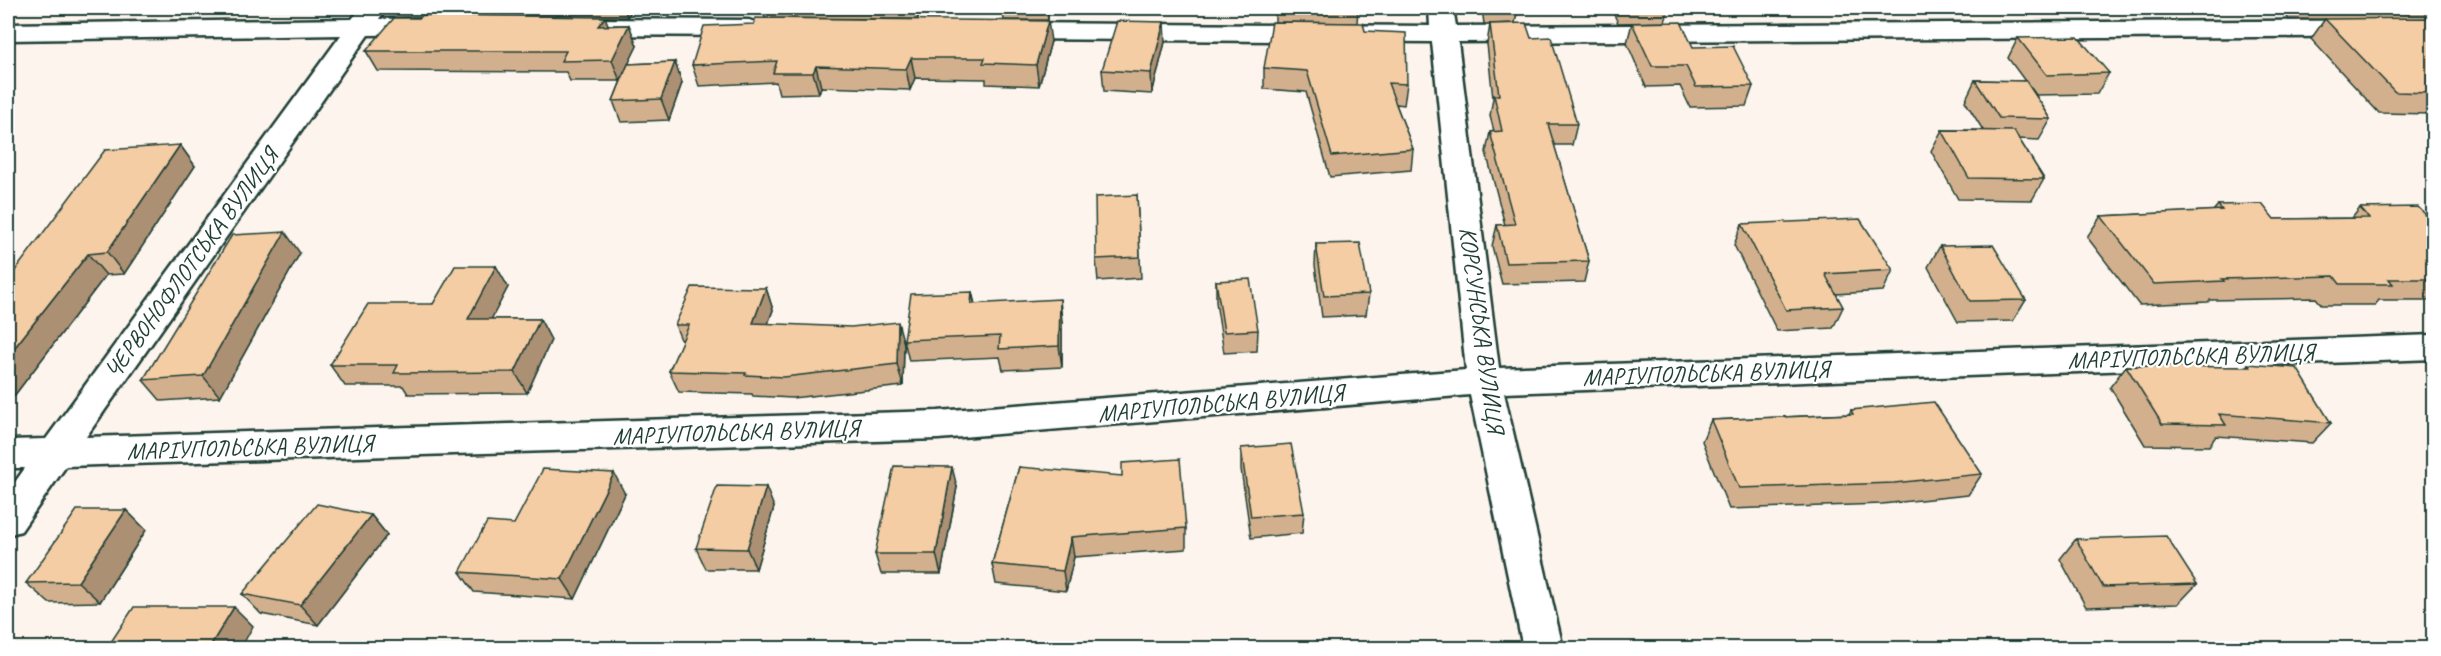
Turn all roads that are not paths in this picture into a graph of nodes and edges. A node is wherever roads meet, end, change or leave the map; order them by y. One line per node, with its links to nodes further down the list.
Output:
1 (1990, 8): 9 (street)
2 (368, 16): 4 (street); 10 (street); 13 (street, ЧЕРВОНОФЛОТСЬКА ВУЛИЦЯ)
3 (1443, 21): 8 (street); 9 (street); 12 (street, КОРСУНСЬКА ВУЛИЦЯ)
4 (456, 26)
5 (563, 27): 7 (street)
6 (2433, 28): 9 (street)
7 (778, 29)
8 (980, 30)
9 (1967, 30)
10 (8, 32)
11 (2433, 347): 12 (street, МАРІУПОЛЬСЬКА ВУЛИЦЯ)
12 (1484, 381): 13 (street, МАРІУПОЛЬСЬКА ВУЛИЦЯ); 16 (street, КОРСУНСЬКА ВУЛИЦЯ)
13 (54, 453): 14 (street, МАРІУПОЛЬСЬКА ВУЛИЦЯ); 15 (street, ЧЕРВОНОФЛОТСЬКА ВУЛИЦЯ)
14 (8, 454)
15 (8, 520)
16 (1543, 648)

